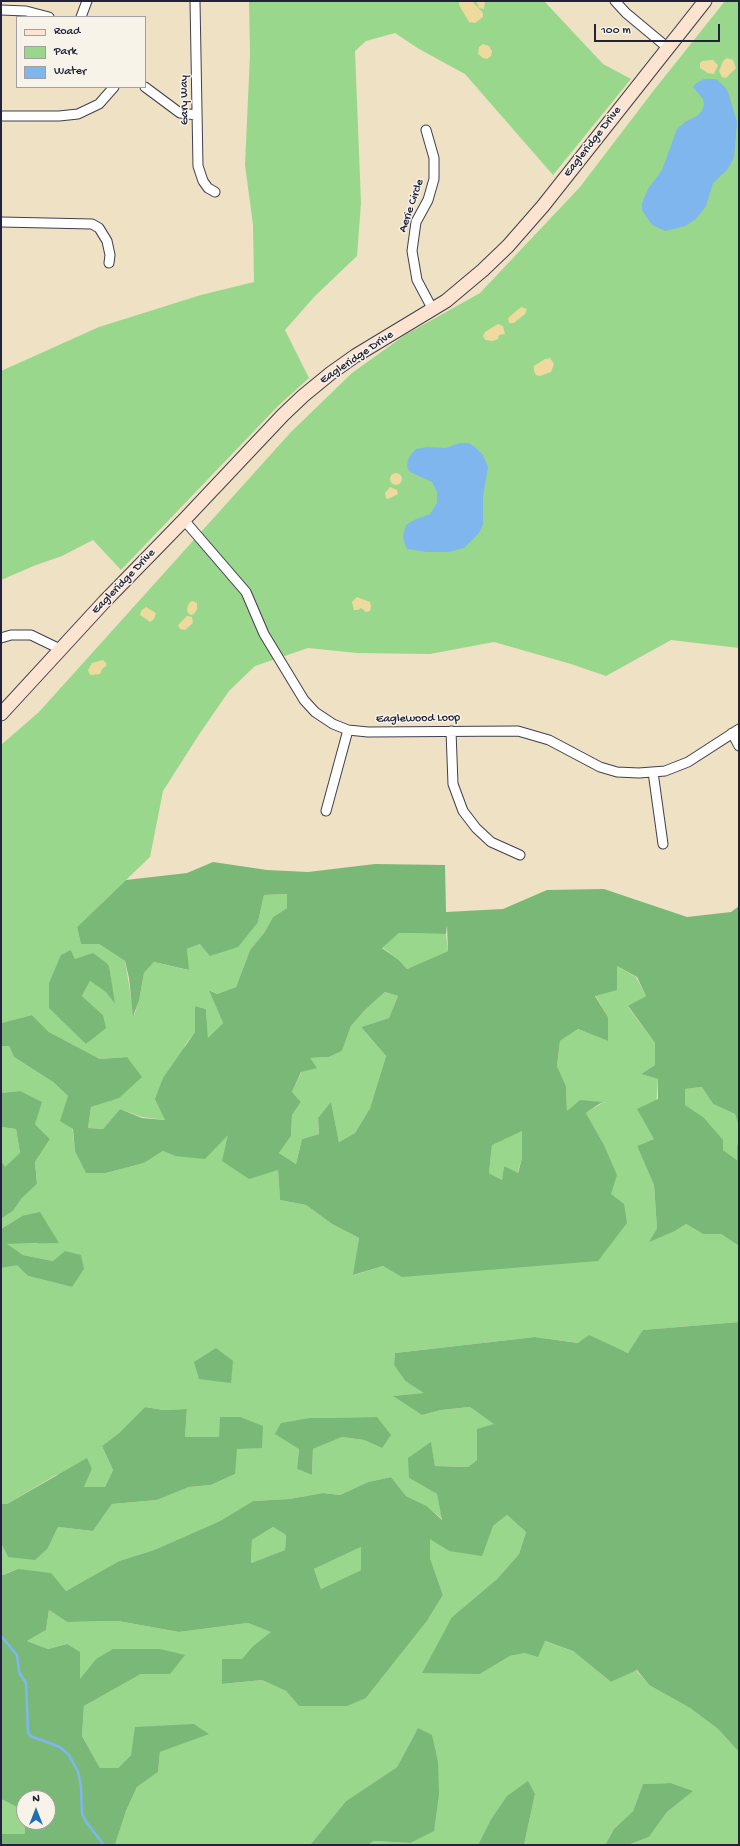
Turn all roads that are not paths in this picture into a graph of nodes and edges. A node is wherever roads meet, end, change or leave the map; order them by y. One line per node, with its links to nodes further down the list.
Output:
1 (87, 1): 7 (street)
2 (195, 1): 11 (street, Gary Way)
3 (615, 1): 8 (street)
4 (705, 1): 8 (main road, Eagleridge Drive)
5 (1, 10): 6 (street)
6 (45, 16)
7 (81, 16)
8 (668, 48): 17 (main road, Eagleridge Drive)
9 (113, 88): 12 (street)
10 (146, 88): 11 (street)
11 (197, 115): 14 (street, Gary Way)
12 (1, 116)
13 (426, 130): 17 (street, Aerie Circle)
14 (215, 192)
15 (1, 222): 16 (street)
16 (109, 263)
17 (433, 310): 18 (main road, Eagleridge Drive)
18 (184, 520): 20 (main road, Eagleridge Drive); 22 (street, Eaglewood Loop)
19 (1, 638): 20 (street)
20 (60, 649): 21 (main road, Eagleridge Drive)
21 (1, 714)
22 (348, 730): 23 (street, Eaglewood Loop); 27 (street)
23 (451, 731): 26 (street, Eaglewood Loop); 29 (street)
24 (736, 731): 25 (street); 26 (street, Eaglewood Loop)
25 (739, 746)
26 (653, 772): 28 (street)
27 (326, 811)
28 (663, 844)
29 (520, 855)

